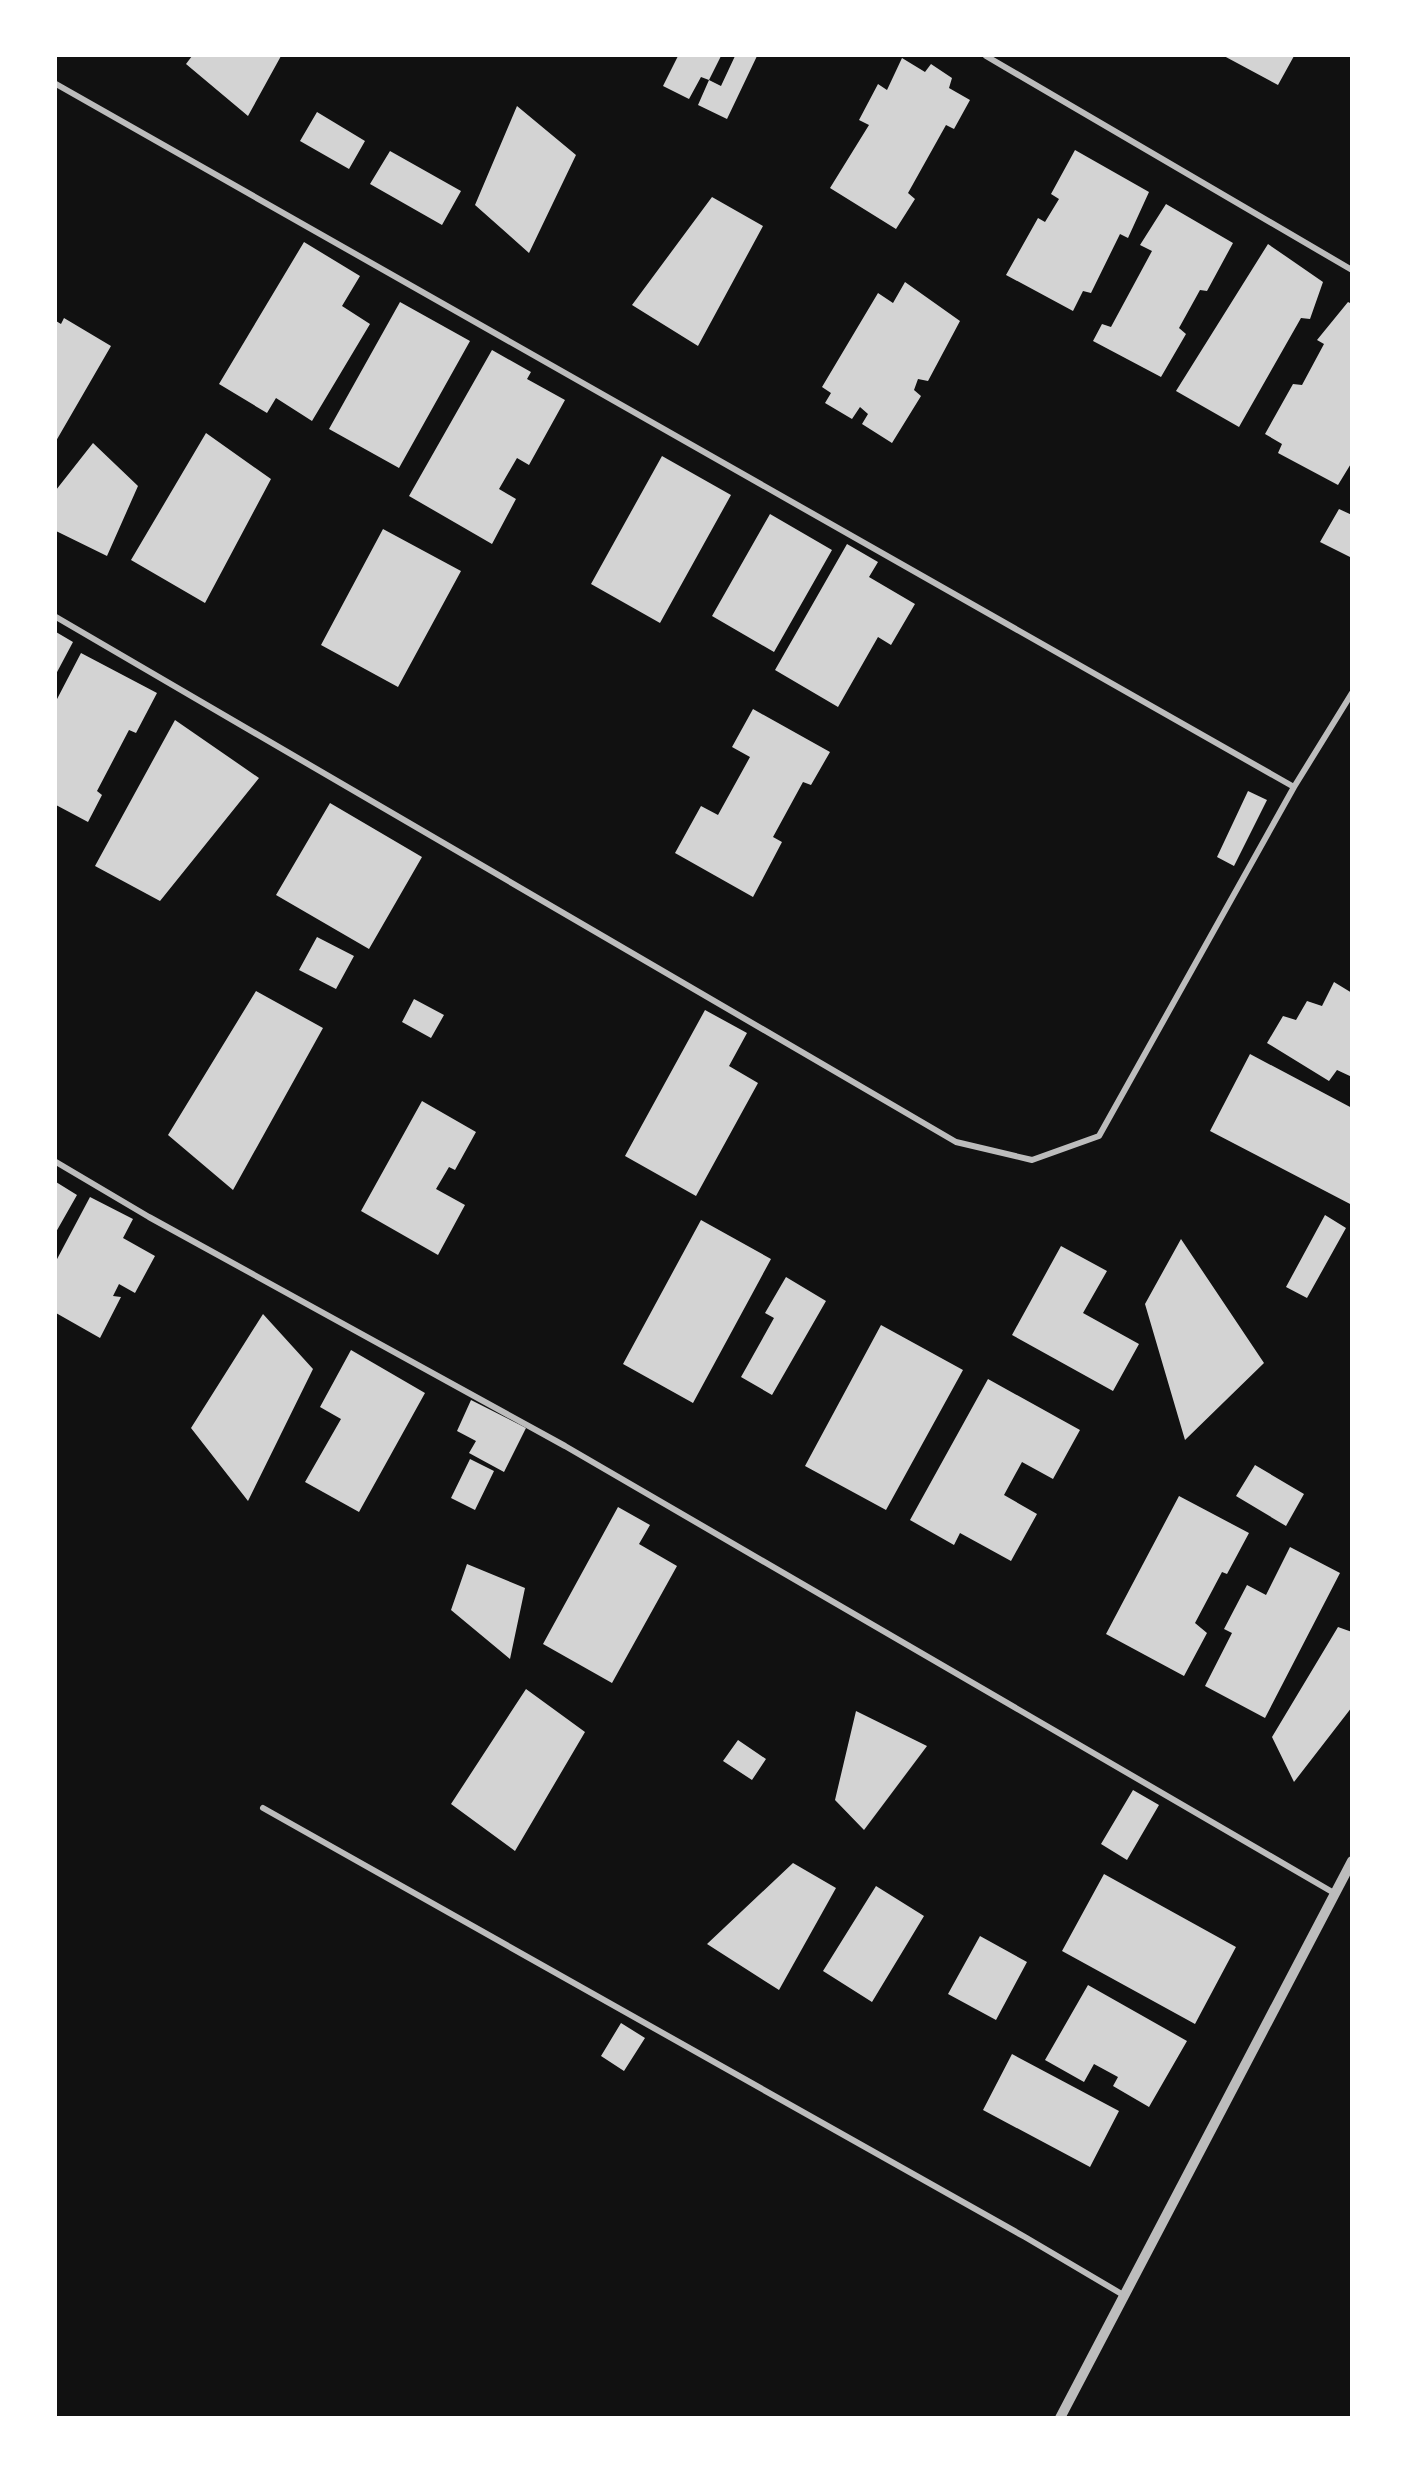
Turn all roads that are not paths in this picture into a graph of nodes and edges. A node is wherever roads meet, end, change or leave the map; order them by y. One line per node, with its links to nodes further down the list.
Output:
1 (986, 56): 3 (street)
2 (56, 84): 6 (street)
3 (1352, 270)
4 (56, 617): 6 (street)
5 (1352, 693): 6 (street)
6 (1294, 787)
7 (56, 1162): 10 (street)
8 (263, 1808): 11 (street)
9 (1352, 1861): 10 (street)
10 (1334, 1893): 11 (street)
11 (1125, 2296): 12 (street)
12 (1060, 2418)

